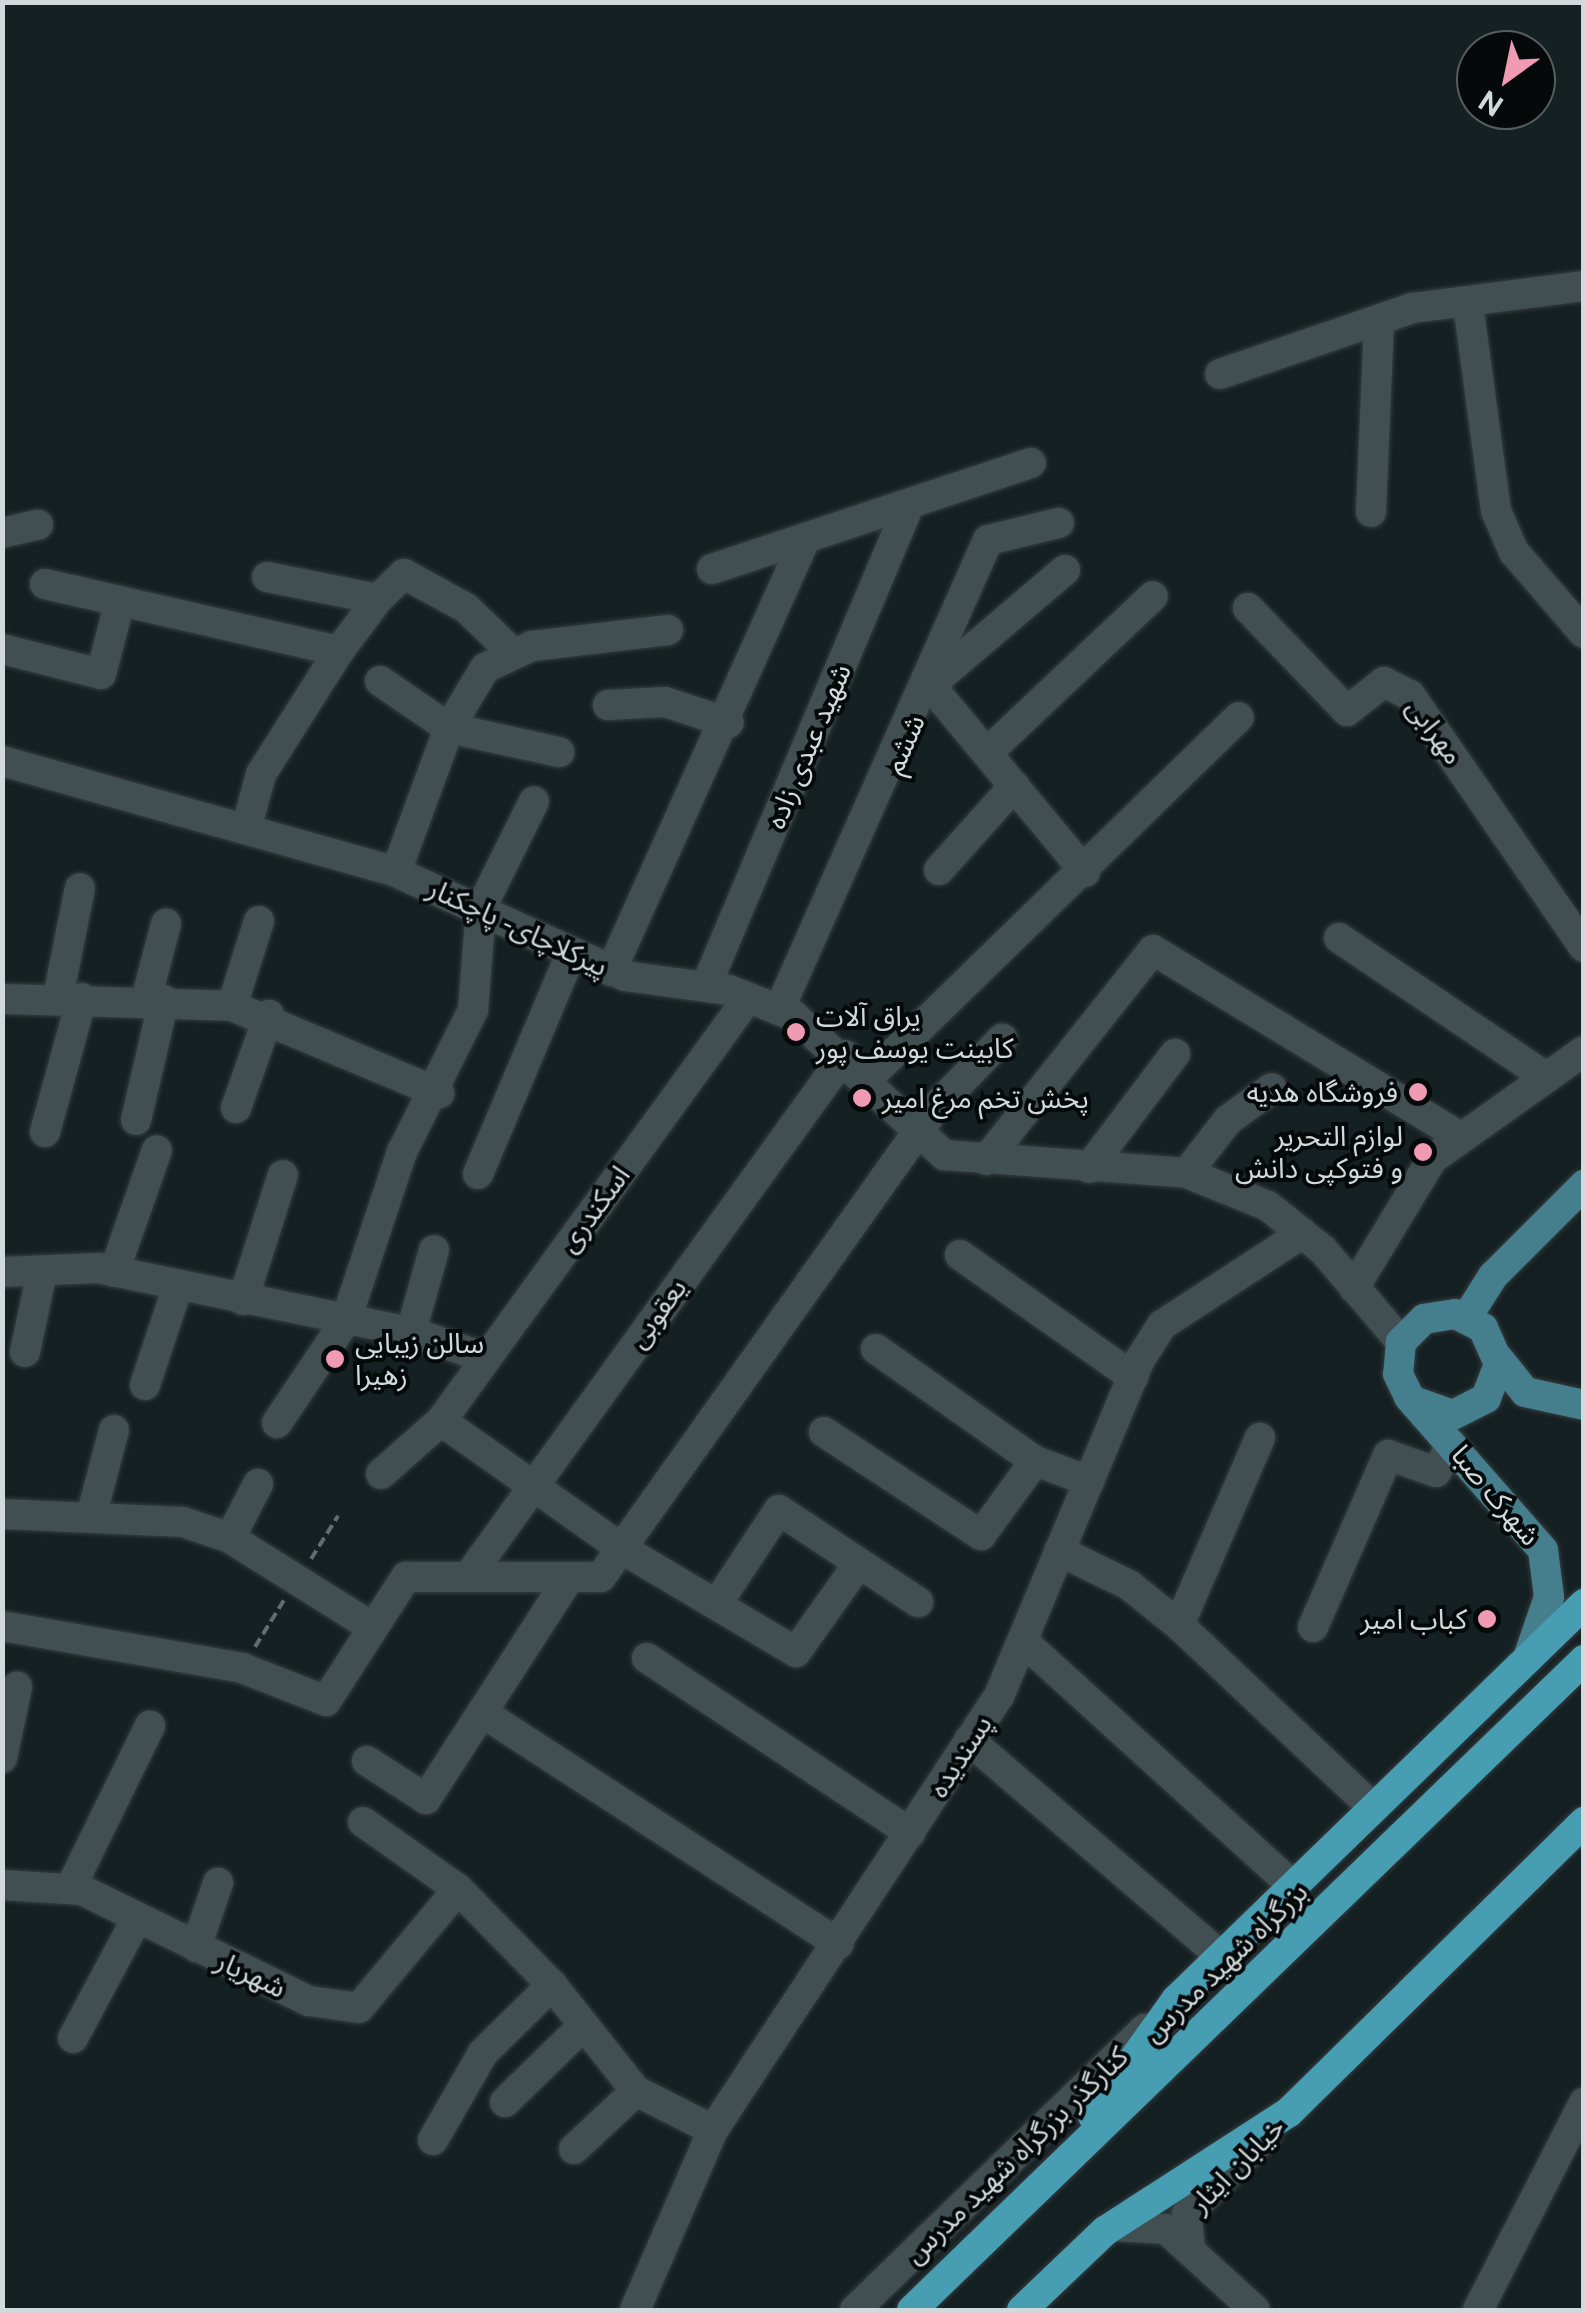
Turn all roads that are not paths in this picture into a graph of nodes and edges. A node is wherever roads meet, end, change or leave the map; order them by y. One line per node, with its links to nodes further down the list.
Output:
1 (1584, 286): 2 (street)
2 (1468, 304): 3 (street); 21 (street)
3 (1379, 320): 4 (street); 7 (street)
4 (1220, 374)
5 (1031, 464): 6 (street)
6 (909, 506): 11 (street); 48 (street, شهید عبدی زاده)
7 (1371, 512)
8 (1059, 522): 26 (street, ششم)
9 (38, 524): 10 (street)
10 (2, 533)
11 (803, 544): 12 (street); 29 (street)
12 (712, 568)
13 (1065, 570): 26 (street)
14 (267, 577): 17 (street)
15 (44, 584): 18 (street)
16 (1153, 596): 32 (street)
17 (378, 599): 23 (street); 24 (street)
18 (120, 600): 22 (street); 23 (street)
19 (1248, 608): 45 (street, مهرابی)
20 (668, 630): 24 (street)
21 (1584, 632)
22 (2, 649)
23 (339, 652): 36 (street)
24 (514, 654): 30 (street)
25 (380, 681): 30 (street)
26 (930, 684): 32 (street); 54 (street, ششم)
27 (608, 705): 29 (street)
28 (1239, 717): 39 (street)
29 (729, 723): 47 (street)
30 (449, 728): 31 (street); 38 (street)
31 (559, 752)
32 (987, 753): 34 (street)
33 (2, 761): 36 (street, پیرکلاچای - پاچکنار)
34 (1014, 786): 37 (street); 39 (street)
35 (534, 801): 41 (street)
36 (246, 829): 38 (street, پیرکلاچای - پاچکنار)
37 (939, 870)
38 (396, 872): 41 (street, پیرکلاچای - پاچکنار)
39 (1085, 872): 61 (street)
40 (80, 888): 49 (street)
41 (480, 908): 46 (street, پیرکلاچای - پاچکنار); 63 (street)
42 (260, 921): 53 (street)
43 (166, 924): 52 (street)
44 (1340, 938): 60 (street)
45 (1584, 946)
46 (571, 954): 47 (street, پیرکلاچای - پاچکنار); 73 (street)
47 (612, 971): 48 (street, پیرکلاچای - پاچکنار)
48 (706, 986): 50 (street, پیرکلاچای - پاچکنار)
49 (70, 998): 51 (street); 52 (street); 66 (street)
50 (748, 998): 54 (street, پیرکلاچای - پاچکنار); 91 (street, اسکندری)
51 (2, 999)
52 (154, 1000): 53 (street); 65 (street)
53 (232, 1006): 55 (street)
54 (779, 1010): 59 (street, پیرکلاچای - پاچکنار)
55 (269, 1016): 63 (street); 64 (street)
56 (1002, 1039): 68 (street)
57 (1584, 1051): 60 (street)
58 (1175, 1054): 71 (street)
59 (845, 1055): 61 (street, پیرکلاچای - پاچکنار); 107 (street, یعقوبی)
60 (1543, 1075): 67 (street)
61 (866, 1080): 68 (street, پیرکلاچای - پاچکنار)
62 (1272, 1088): 72 (street)
63 (440, 1093): 86 (street)
64 (236, 1108)
65 (136, 1120)
66 (45, 1132)
67 (1461, 1137): 70 (street); 83 (street)
68 (917, 1138): 70 (street, پیرکلاچای - پاچکنار); 111 (street)
69 (157, 1150): 81 (street)
70 (986, 1160): 71 (street, پیرکلاچای - پاچکنار)
71 (1089, 1168): 72 (street, پیرکلاچای - پاچکنار)
72 (1188, 1173): 76 (street, پیرکلاچای - پاچکنار)
73 (478, 1174)
74 (283, 1175): 84 (street)
75 (1584, 1185): 85 (main road)
76 (1303, 1233): 83 (street, پیرکلاچای - پاچکنار); 93 (street, پسندیده)
77 (434, 1250): 87 (street)
78 (960, 1255): 93 (street)
79 (42, 1270): 80 (street); 81 (street); 90 (street)
80 (2, 1272)
81 (114, 1272): 82 (street)
82 (178, 1286): 84 (street); 94 (street)
83 (1354, 1288): 88 (street, پیرکلاچای - پاچکنار)
84 (243, 1300): 86 (street)
85 (1467, 1317): 88 (main road); 92 (main road)
86 (346, 1320): 87 (street); 98 (street)
87 (411, 1332): 91 (street)
88 (1401, 1342): 95 (main road)
89 (876, 1349): 103 (street)
90 (25, 1352)
91 (486, 1358): 97 (street, اسکندری)
92 (1498, 1358): 95 (main road); 96 (main road)
93 (1133, 1376): 105 (street, پسندیده)
94 (145, 1384)
95 (1413, 1401): 102 (main road, شهرک صبا)
96 (1584, 1406)
97 (440, 1422): 104 (street, اسکندری); 107 (street)
98 (277, 1423)
99 (114, 1430): 109 (street)
100 (824, 1432): 103 (street)
101 (1260, 1438): 119 (street)
102 (1452, 1444): 122 (street); 125 (main road, شهرک صبا)
103 (1035, 1461): 105 (street)
104 (382, 1474)
105 (1089, 1482): 112 (street, پسندیده)
106 (258, 1484): 110 (street)
107 (531, 1485): 111 (street); 114 (street, یعقوبی)
108 (2, 1514): 109 (street)
109 (91, 1516): 110 (street)
110 (230, 1538): 121 (street)
111 (624, 1550): 115 (street); 116 (street)
112 (1060, 1551): 119 (street); 123 (street, پسندیده)
113 (859, 1563): 116 (street); 116 (street); 117 (street)
114 (471, 1572): 115 (street); 121 (street)
115 (569, 1578): 128 (street)
116 (718, 1602)
117 (918, 1602)
118 (1584, 1604): 125 (highway, بزرگراه شهید مدرس)
119 (1179, 1625): 133 (street)
120 (2, 1626): 121 (street)
121 (372, 1627)
122 (1313, 1627)
123 (1024, 1642): 130 (street, پسندیده); 139 (street)
124 (647, 1658): 136 (street)
125 (1528, 1658): 133 (highway, بزرگراه شهید مدرس)
126 (1584, 1660): 157 (highway, بزرگراه شهید مدرس)
127 (17, 1686): 131 (street)
128 (483, 1713): 132 (street); 143 (street)
129 (150, 1726): 140 (street)
130 (969, 1740): 136 (street, پسندیده); 145 (street)
131 (2, 1758)
132 (367, 1760)
133 (1374, 1808): 139 (highway, بزرگراه شهید مدرس)
134 (363, 1822): 141 (street)
135 (1584, 1822): 153 (highway)
136 (910, 1833): 143 (street, پسندیده)
137 (218, 1883): 144 (street)
138 (2, 1885): 140 (street, شهریار)
139 (1293, 1886): 145 (highway, بزرگراه شهید مدرس)
140 (70, 1889): 142 (street, شهریار)
141 (458, 1889): 144 (street, شهریار); 146 (street)
142 (137, 1918): 144 (street, شهریار); 149 (street)
143 (839, 1944): 154 (street, پسندیده)
144 (196, 1948)
145 (1221, 1956): 147 (highway, بزرگراه شهید مدرس)
146 (552, 1985): 148 (street); 155 (street)
147 (1176, 2000): 157 (highway, بزرگراه شهید مدرس); 161 (street, کنارگذر بزرگراه شهید مدرس)
148 (584, 2025): 150 (street); 151 (street)
149 (73, 2038)
150 (636, 2091): 154 (street); 156 (street)
151 (505, 2102)
152 (1584, 2103): 165 (street)
153 (1290, 2112): 158 (highway); 159 (street, خیابان ایثار)
154 (713, 2130): 160 (street, پسندیده)
155 (433, 2140)
156 (574, 2149)
157 (1048, 2180): 162 (highway, بزرگراه شهید مدرس)
158 (1113, 2226): 159 (street, خیابان ایثار); 163 (highway)
159 (1190, 2250): 164 (street)
160 (638, 2309)
161 (855, 2310)
162 (912, 2310)
163 (1022, 2310)
164 (1255, 2310)
165 (1478, 2310)

